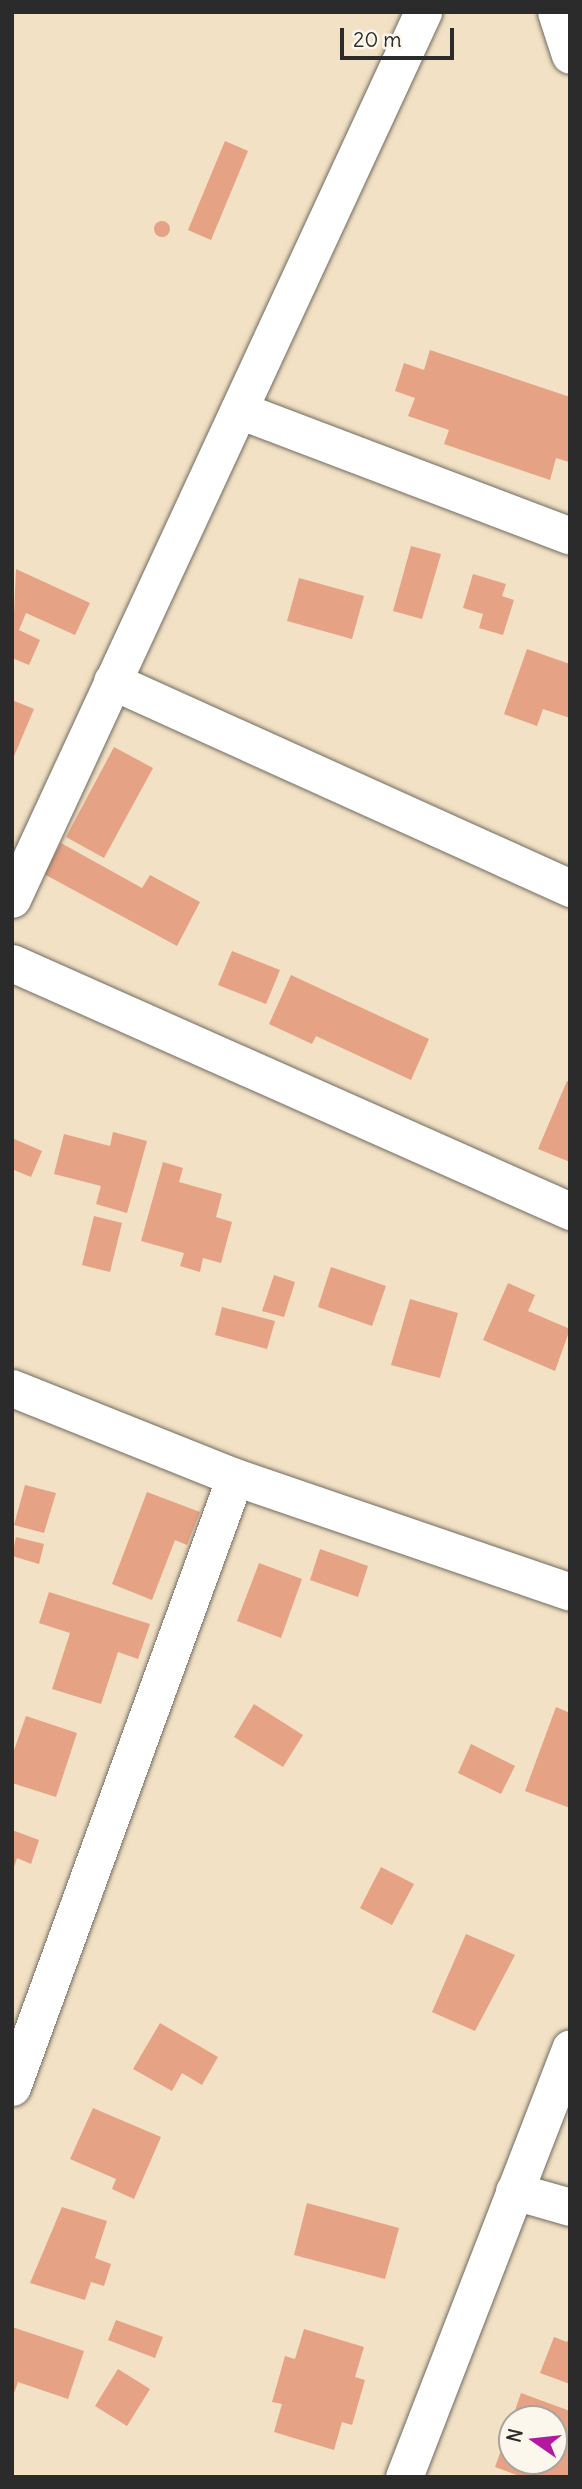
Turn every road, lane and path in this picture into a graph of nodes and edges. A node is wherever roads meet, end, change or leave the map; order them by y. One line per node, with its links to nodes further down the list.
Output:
1 (424, 12): 4 (street)
2 (556, 12): 3 (street)
3 (570, 55)
4 (239, 410): 5 (street); 6 (street)
5 (570, 536)
6 (112, 681): 7 (street); 8 (street)
7 (570, 888)
8 (12, 899)
9 (12, 962): 10 (street)
10 (570, 1211)
11 (12, 1388): 12 (street)
12 (235, 1477): 13 (street); 15 (street)
13 (570, 1592)
14 (570, 2048): 16 (street)
15 (12, 2087)
16 (514, 2191): 17 (street); 18 (street)
17 (570, 2207)
18 (404, 2477)

